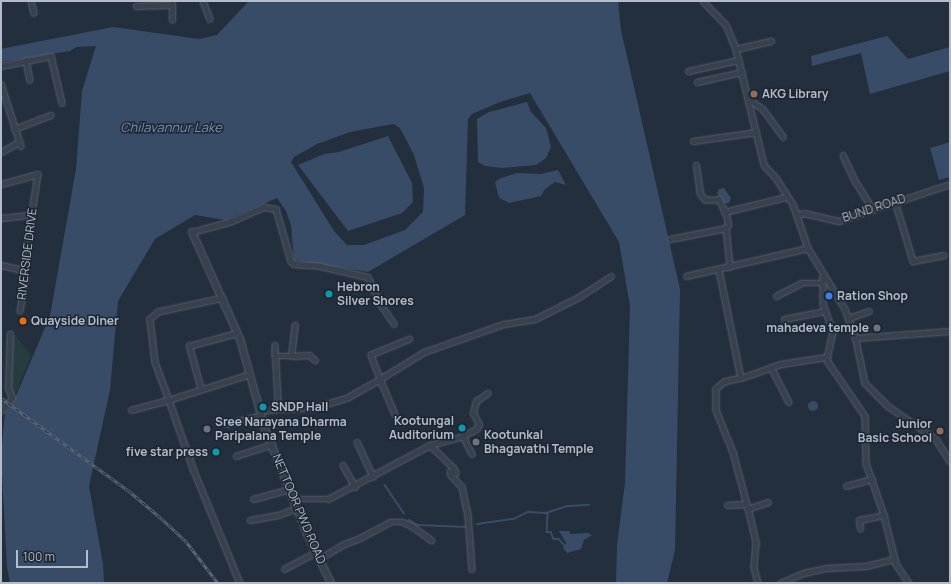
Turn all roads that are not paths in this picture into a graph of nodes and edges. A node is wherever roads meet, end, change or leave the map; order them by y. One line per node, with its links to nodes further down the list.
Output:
1 (30, 1): 6 (street)
2 (203, 1): 7 (street)
3 (703, 1): 10 (street)
4 (172, 3): 5 (street); 8 (street)
5 (136, 6)
6 (34, 13)
7 (210, 19)
8 (172, 20)
9 (771, 41): 10 (street)
10 (736, 49): 12 (street)
11 (26, 60): 13 (street); 16 (street); 20 (street)
12 (739, 60): 14 (street); 15 (street)
13 (1, 66)
14 (688, 71)
15 (742, 72): 17 (street); 19 (street)
16 (30, 80)
17 (697, 82)
18 (1, 84): 22 (street)
19 (749, 99): 23 (street); 24 (street)
20 (62, 104)
21 (50, 115): 22 (street)
22 (14, 129): 26 (street)
23 (756, 132): 25 (street); 31 (street)
24 (783, 137)
25 (693, 141)
26 (1, 152)
27 (843, 155): 33 (street)
28 (696, 165): 34 (street)
29 (1, 184): 35 (street, RIVERSIDE DRIVE)
30 (950, 184): 32 (street, BUND ROAD)
31 (786, 197): 34 (street); 36 (street)
32 (895, 201): 33 (street, BUND ROAD); 42 (street)
33 (873, 209): 36 (street, BUND ROAD)
34 (724, 212): 38 (street)
35 (30, 215): 37 (street); 45 (street, RIVERSIDE DRIVE)
36 (797, 215): 41 (street)
37 (1, 218)
38 (726, 228): 40 (street); 44 (street)
39 (192, 232): 52 (street, NETTOOR PWD ROAD); 58 (street)
40 (670, 239)
41 (808, 248): 44 (street); 49 (street)
42 (943, 255)
43 (1, 265): 45 (street)
44 (730, 267): 46 (street)
45 (23, 270): 53 (street, RIVERSIDE DRIVE)
46 (719, 270): 48 (street); 72 (street)
47 (611, 276): 73 (street)
48 (686, 276)
49 (823, 277): 50 (street); 56 (street)
50 (823, 283): 51 (street); 54 (street)
51 (776, 296)
52 (223, 298): 61 (street, NETTOOR PWD ROAD); 76 (street)
53 (20, 310)
54 (825, 311): 57 (street); 68 (street)
55 (869, 311): 56 (street)
56 (849, 318): 63 (street)
57 (784, 319)
58 (394, 324)
59 (295, 325): 67 (street)
60 (950, 331): 63 (street)
61 (237, 333): 71 (street, NETTOOR PWD ROAD); 74 (street)
62 (10, 334): 80 (street)
63 (855, 338): 90 (street)
64 (410, 339): 73 (street)
65 (275, 345): 66 (street)
66 (275, 356): 67 (street); 78 (street)
67 (291, 356): 69 (street)
68 (827, 357): 70 (street); 93 (street)
69 (315, 360)
70 (771, 367): 72 (street); 77 (street)
71 (250, 374): 74 (street); 81 (street, NETTOOR PWD ROAD)
72 (741, 378): 101 (street)
73 (380, 379): 78 (street); 82 (street)
74 (201, 390): 76 (street)
75 (488, 393): 84 (street)
76 (169, 400): 79 (street); 112 (street)
77 (789, 402)
78 (278, 409): 81 (street)
79 (131, 410)
80 (3, 411)
81 (261, 413): 83 (street); 86 (street, NETTOOR PWD ROAD)
82 (395, 414)
83 (226, 424)
84 (463, 436): 87 (street); 88 (street)
85 (357, 442): 92 (street)
86 (272, 444): 89 (street); 96 (street, NETTOOR PWD ROAD)
87 (430, 445): 92 (street); 110 (street)
88 (472, 454)
89 (236, 456)
90 (950, 461)
91 (343, 465): 94 (street)
92 (373, 476): 94 (street)
93 (872, 479): 95 (street); 103 (street)
94 (355, 486): 98 (street)
95 (846, 486)
96 (290, 489): 97 (street); 98 (street, NETTOOR PWD ROAD)
97 (253, 499)
98 (294, 499): 102 (street, NETTOOR PWD ROAD)
99 (768, 502): 101 (street)
100 (728, 506): 101 (street)
101 (747, 506): 114 (street)
102 (297, 508): 104 (street); 107 (street, NETTOOR PWD ROAD)
103 (884, 515): 105 (street); 109 (street)
104 (250, 520)
105 (860, 529)
106 (431, 540): 108 (street)
107 (316, 552): 108 (street, NETTOOR PWD ROAD); 111 (street)
108 (319, 559): 113 (street, NETTOOR PWD ROAD)
109 (894, 559): 115 (street); 116 (street)
110 (472, 569)
111 (284, 570)
112 (240, 583)
113 (331, 583)
114 (758, 583)
115 (780, 583)
116 (909, 583)

